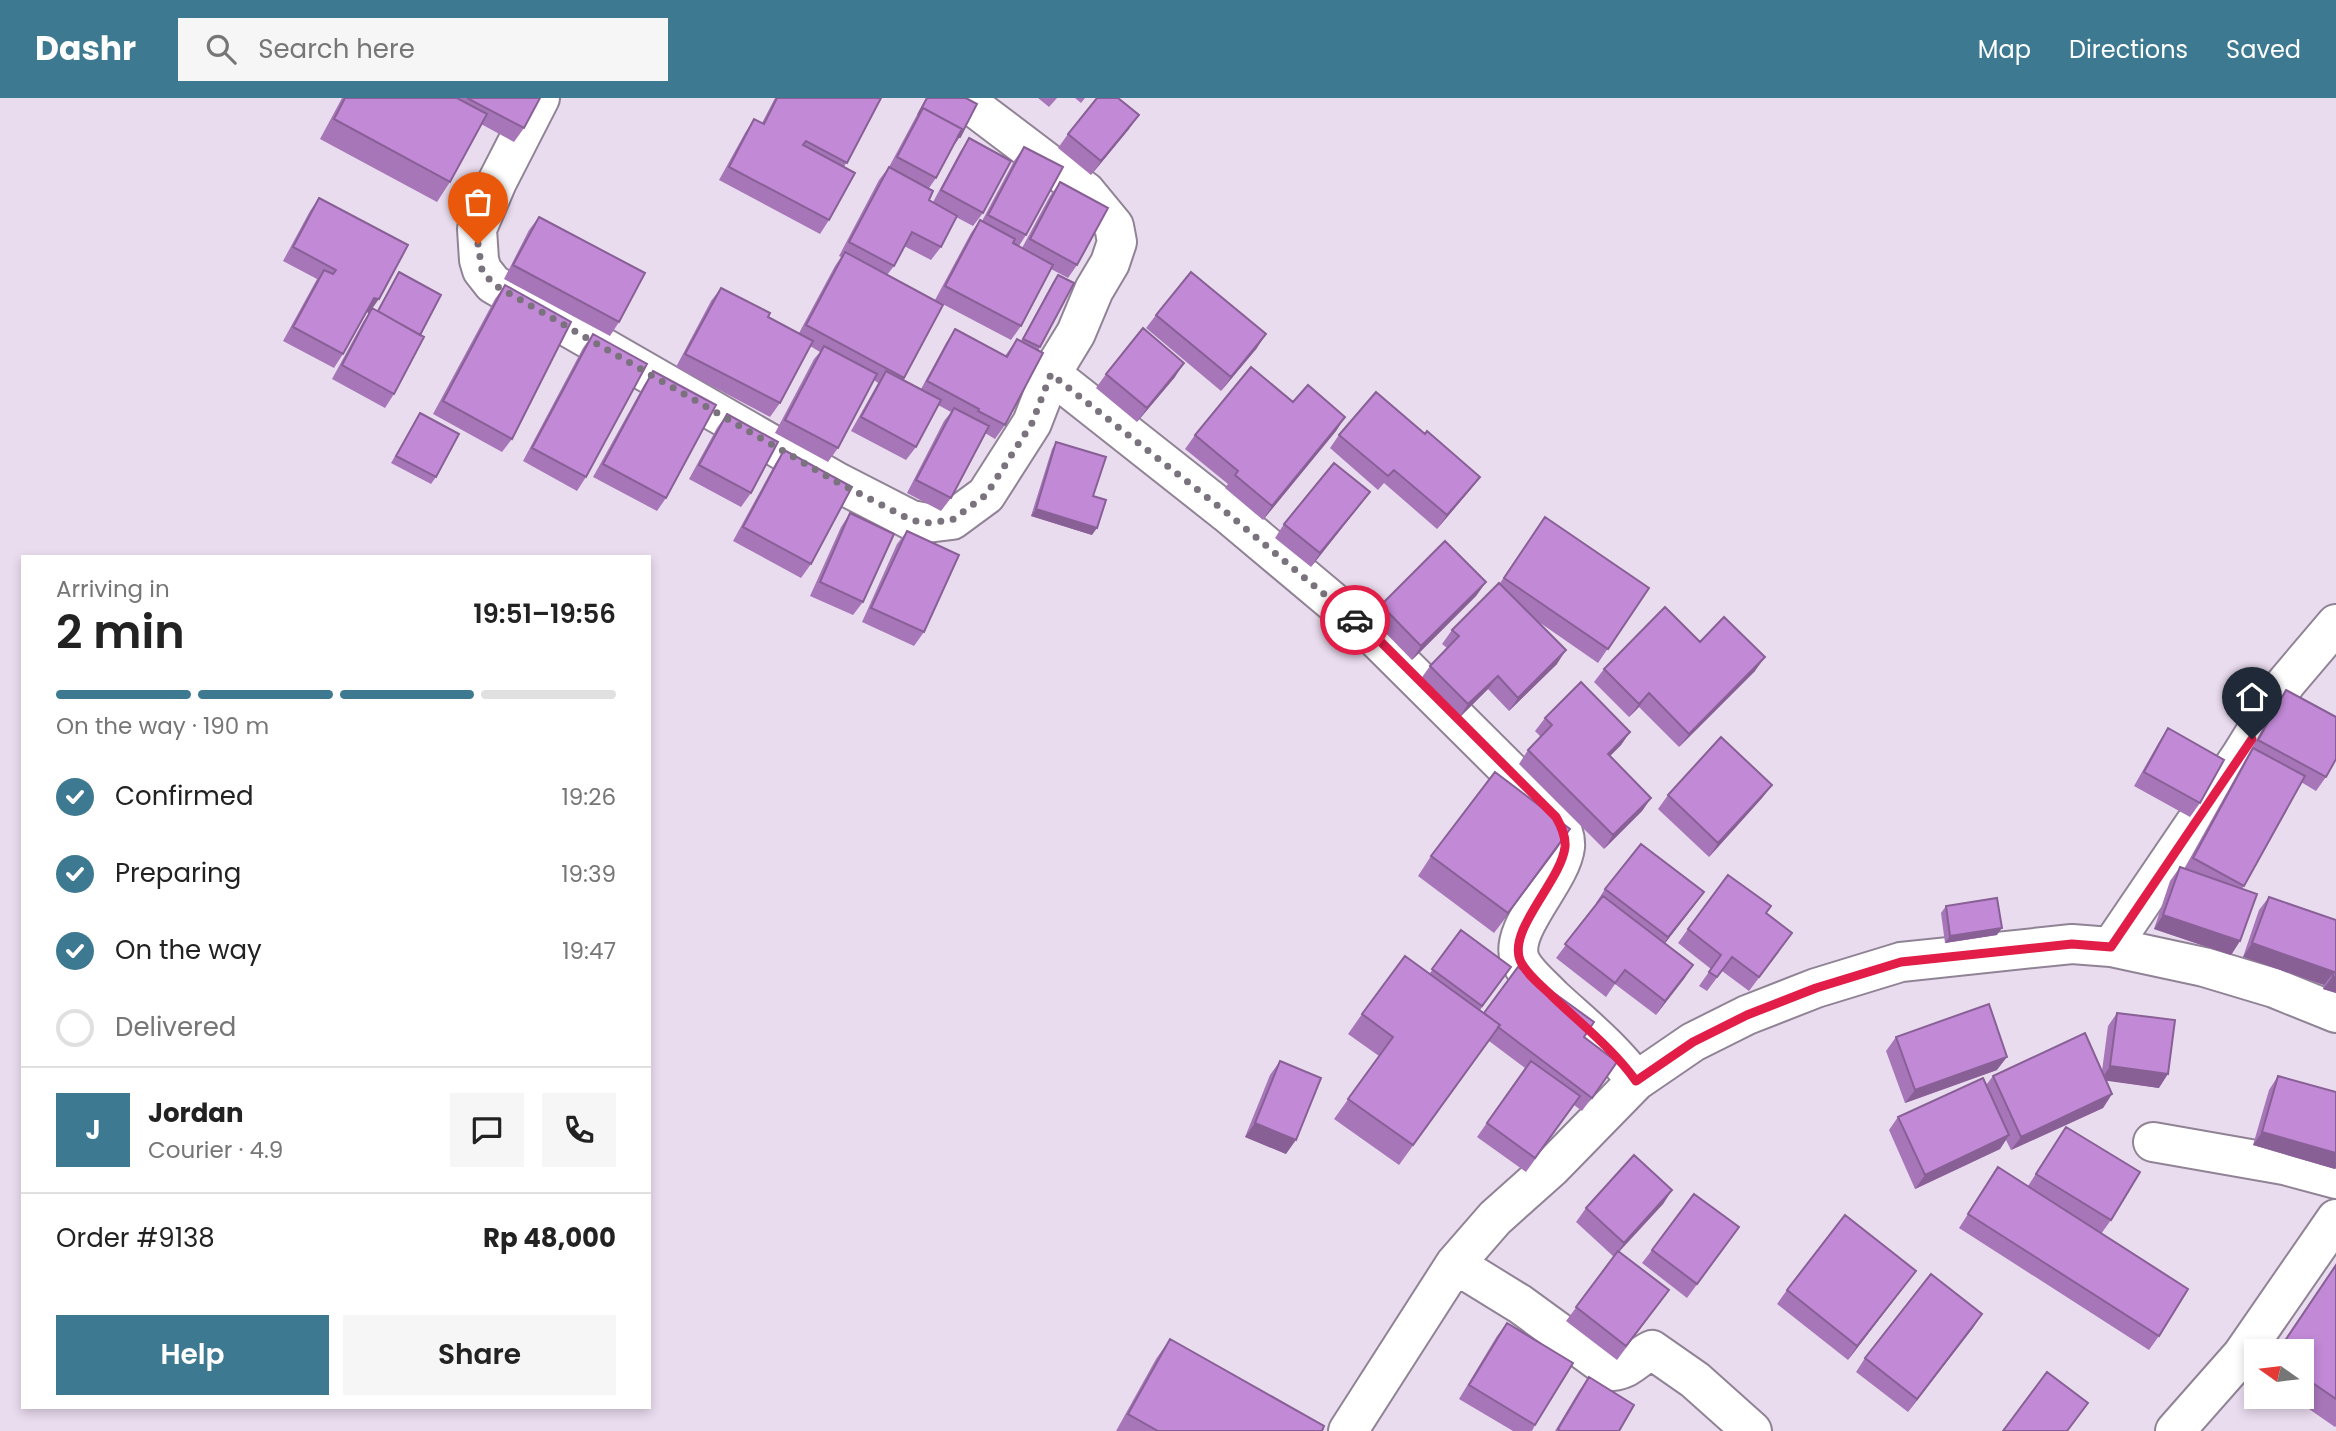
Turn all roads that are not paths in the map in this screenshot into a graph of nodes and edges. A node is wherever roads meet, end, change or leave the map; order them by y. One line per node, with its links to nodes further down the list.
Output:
1 (540, 98): 3 (street)
2 (962, 98): 3 (street)
3 (1051, 374): 7 (street)
4 (2336, 624): 5 (street)
5 (2111, 947): 6 (street); 7 (street)
6 (2336, 1013)
7 (1636, 1081): 11 (street)
8 (2153, 1142): 9 (street)
9 (2336, 1179)
10 (2336, 1219): 14 (street)
11 (1466, 1271): 12 (street); 13 (street)
12 (1348, 1431)
13 (1752, 1431)
14 (2175, 1431)

